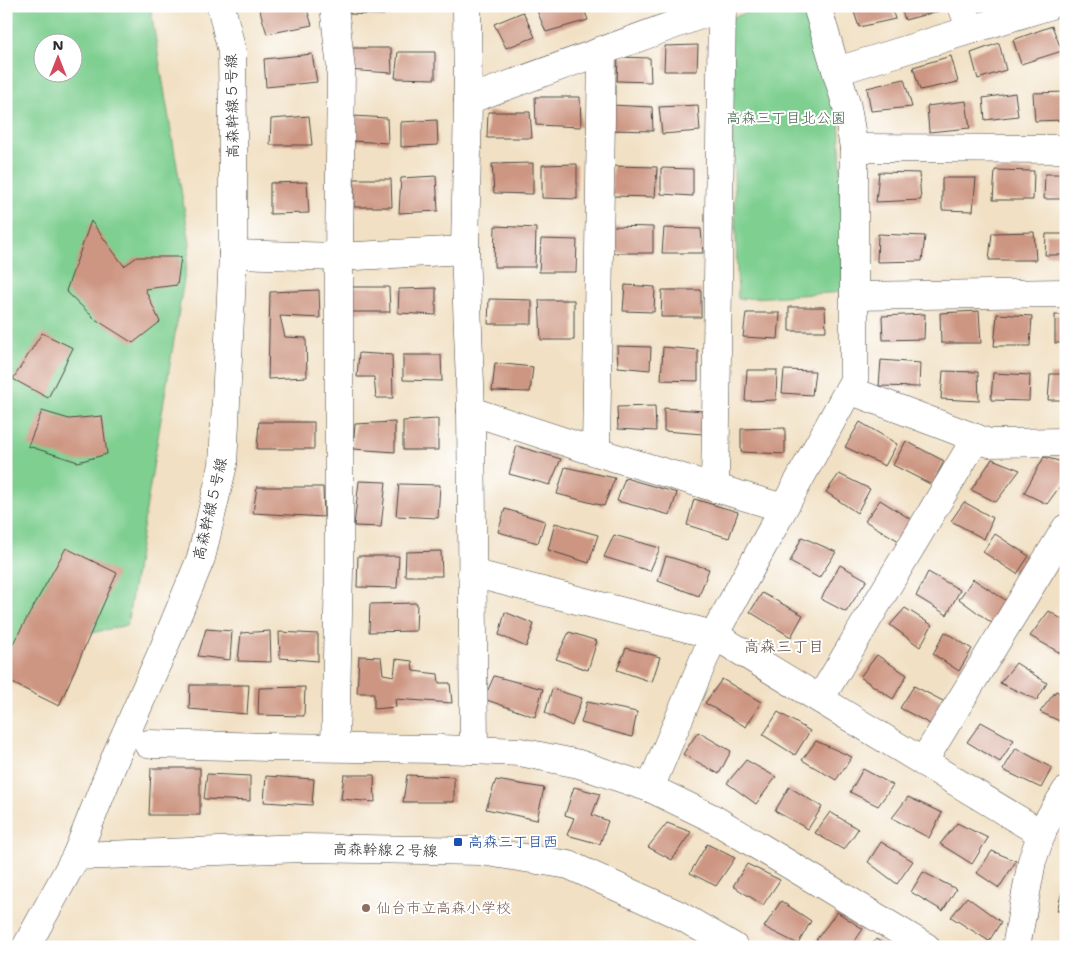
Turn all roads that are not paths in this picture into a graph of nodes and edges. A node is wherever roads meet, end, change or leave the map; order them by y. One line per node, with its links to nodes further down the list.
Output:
1 (221, 6): 14 (street, 高森幹線５号線)
2 (334, 6): 15 (street)
3 (467, 6): 10 (street)
4 (817, 6): 9 (street)
5 (1048, 6): 7 (street)
6 (723, 7): 8 (street); 23 (street)
7 (967, 18): 9 (street)
8 (602, 50): 10 (street); 22 (street)
9 (837, 71): 11 (street)
10 (468, 100): 13 (street)
11 (854, 148): 12 (street); 17 (street)
12 (1066, 149)
13 (465, 250): 15 (street); 19 (street)
14 (232, 254): 15 (street); 36 (street, 高森幹線５号線)
15 (339, 256): 30 (street)
16 (1066, 293): 17 (street)
17 (854, 296): 18 (street)
18 (848, 390): 20 (street); 24 (street)
19 (471, 411): 22 (street); 26 (street)
20 (976, 438): 21 (street); 28 (street)
21 (1066, 442)
22 (596, 452): 23 (street)
23 (715, 488): 24 (street)
24 (783, 508): 27 (street)
25 (1066, 528): 32 (street)
26 (472, 573): 27 (street); 31 (street)
27 (714, 635): 28 (street); 33 (street)
28 (820, 699): 32 (street)
29 (148, 744): 30 (street)
30 (335, 747): 31 (street)
31 (474, 750): 33 (street)
32 (923, 762): 35 (street)
33 (650, 788): 39 (street)
34 (1066, 790): 35 (street)
35 (1042, 834): 40 (street)
36 (76, 856): 37 (street, 高森幹線５号線); 38 (street, 高森幹線２号線)
37 (26, 947)
38 (734, 947)
39 (926, 947)
40 (1016, 947)

